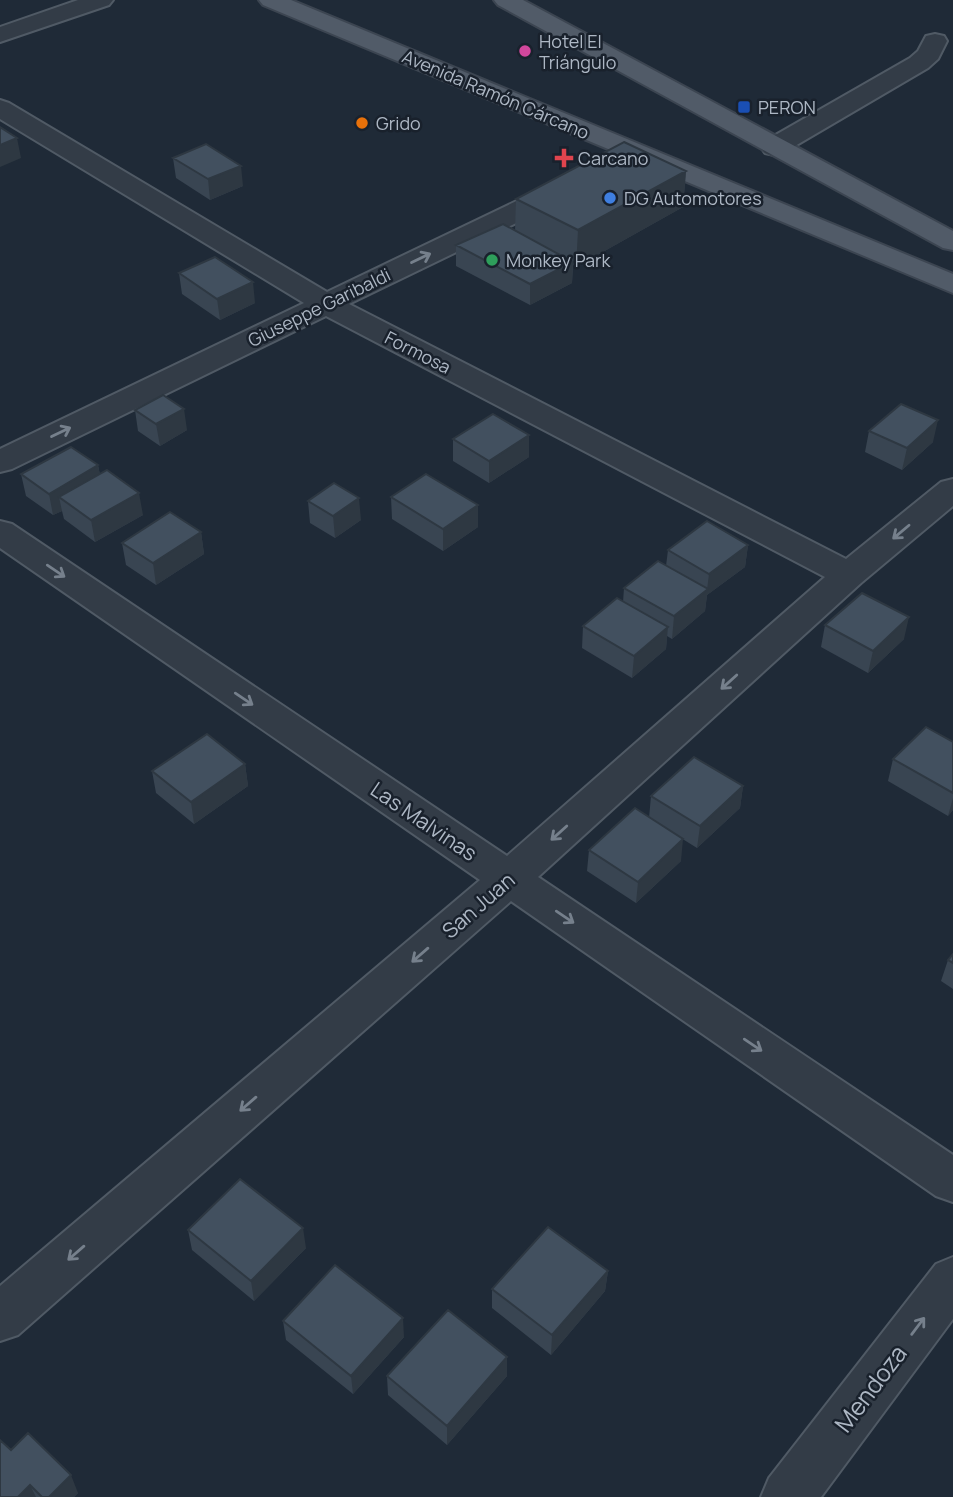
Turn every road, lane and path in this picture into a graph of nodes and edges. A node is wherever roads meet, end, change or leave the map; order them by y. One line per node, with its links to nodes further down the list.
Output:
1 (101, 0): 4 (street)
2 (271, 0): 8 (main road, Avenida Ramón Cárcano)
3 (506, 0): 7 (main road)
4 (0, 35)
5 (935, 41): 7 (street)
6 (0, 108): 11 (street, Formosa)
7 (774, 147): 9 (main road)
8 (638, 153): 10 (main road, Avenida Ramón Cárcano); 11 (street, Giuseppe Garibaldi, one-way to 8)
9 (953, 242)
10 (953, 284)
11 (326, 304): 12 (street, Giuseppe Garibaldi, one-way to 11); 15 (street, Formosa)
12 (0, 462)
13 (953, 489): 15 (street, San Juan, one-way to 15)
14 (0, 532): 16 (street, Las Malvinas, one-way to 16)
15 (849, 575): 16 (street, San Juan, one-way to 16)
16 (509, 878): 17 (street, Las Malvinas, one-way to 17); 19 (street, San Juan, one-way to 19)
17 (953, 1181)
18 (953, 1280): 20 (street, Mendoza, one-way to 18)
19 (4, 1308)
20 (788, 1497)

